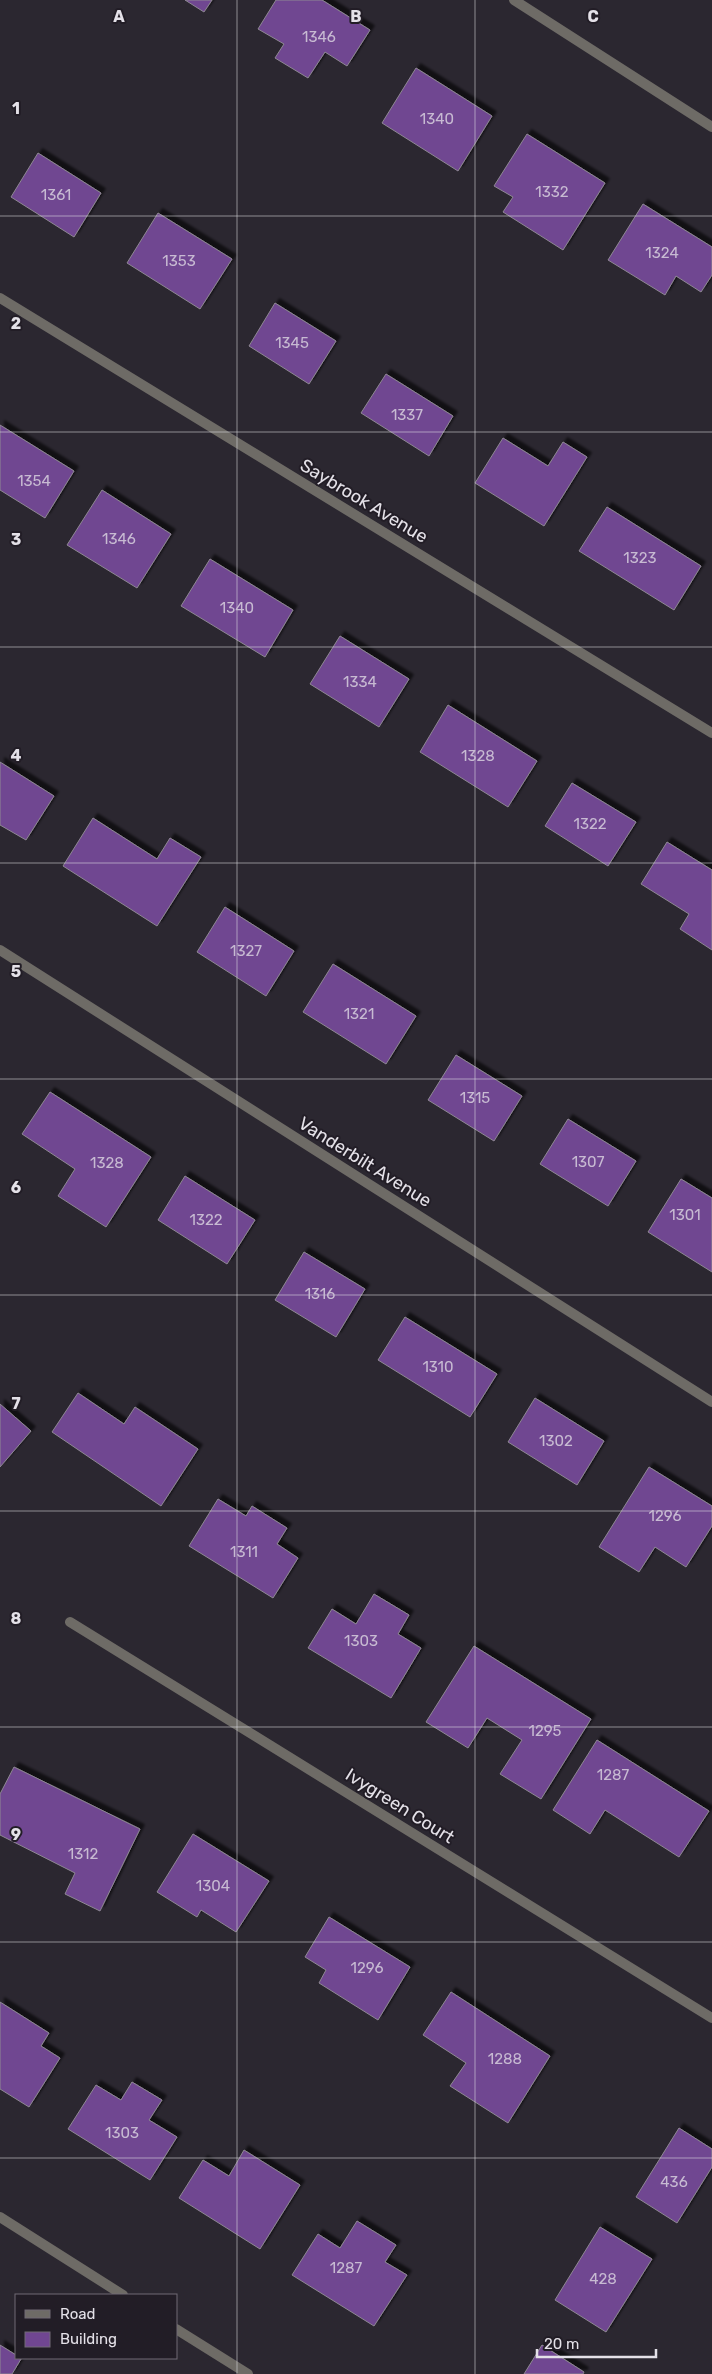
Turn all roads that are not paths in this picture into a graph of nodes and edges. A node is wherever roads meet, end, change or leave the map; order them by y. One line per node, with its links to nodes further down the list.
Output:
1 (514, 0): 2 (street)
2 (712, 127)
3 (0, 298): 4 (street, Saybrook Avenue)
4 (712, 733)
5 (0, 950): 6 (street, Vanderbilt Avenue)
6 (712, 1402)
7 (70, 1622): 8 (street, Ivygreen Court)
8 (712, 2018)
9 (0, 2218): 10 (street)
10 (121, 2294)
11 (178, 2330): 12 (street)
12 (248, 2374)

